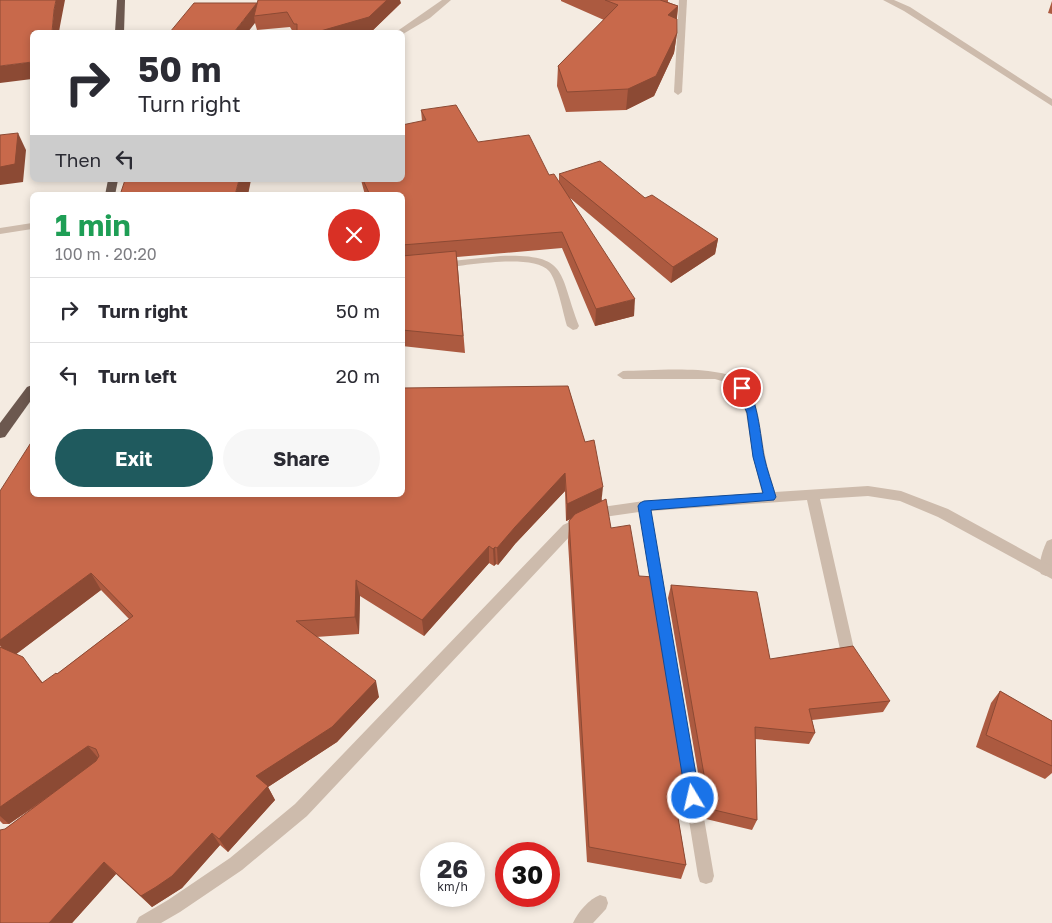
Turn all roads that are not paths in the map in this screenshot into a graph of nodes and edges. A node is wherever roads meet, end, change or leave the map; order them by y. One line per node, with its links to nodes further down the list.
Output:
1 (122, 0): 5 (highway)
2 (446, 0): 6 (street)
3 (683, 0): 7 (street)
4 (887, 0): 8 (street)
5 (120, 30)
6 (403, 30)
7 (678, 92)
8 (1052, 103)
9 (30, 226): 10 (street)
10 (0, 230)
11 (431, 266): 12 (street)
12 (572, 326)
13 (623, 375): 17 (street)
14 (30, 393): 15 (highway)
15 (0, 433)
16 (812, 494): 17 (street); 20 (street); 21 (street)
17 (770, 497): 18 (street)
18 (644, 506): 22 (street); 24 (street)
19 (1052, 545): 20 (street)
20 (1049, 571)
21 (847, 649)
22 (706, 876)
23 (600, 903): 25 (street)
24 (146, 923)
25 (582, 923)

